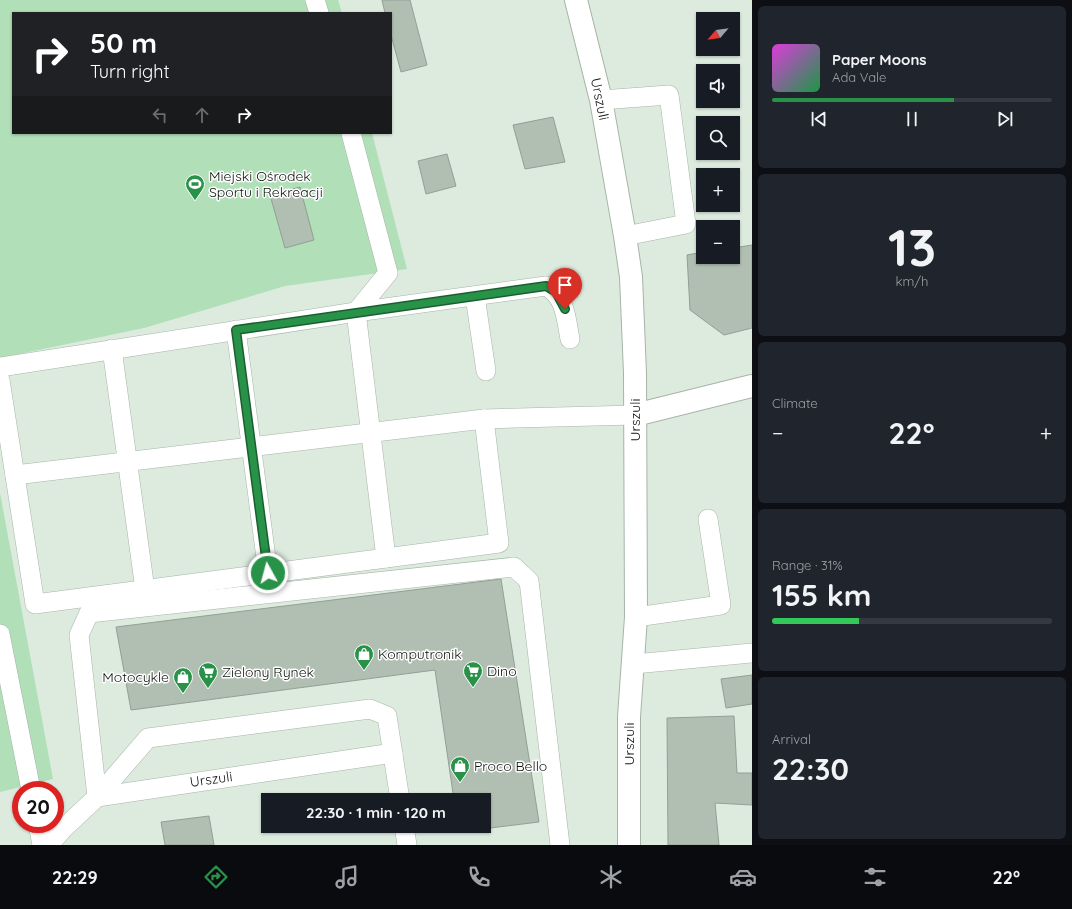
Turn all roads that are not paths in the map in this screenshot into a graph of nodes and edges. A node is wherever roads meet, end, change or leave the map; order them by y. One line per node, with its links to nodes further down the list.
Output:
1 (315, 0): 3 (lane)
2 (576, 0): 4 (street, Urszuli)
3 (319, 12)
4 (601, 100): 6 (street, Urszuli); 6 (lane)
5 (351, 134): 8 (lane)
6 (625, 236): 16 (street, Urszuli)
7 (475, 296): 8 (lane); 10 (lane); 13 (lane)
8 (356, 312): 9 (lane); 18 (lane)
9 (236, 330): 11 (lane); 19 (lane)
10 (570, 339)
11 (112, 349): 12 (lane); 20 (lane)
12 (0, 367)
13 (486, 371)
14 (0, 380): 21 (lane)
15 (752, 386): 16 (street)
16 (635, 415): 17 (lane); 26 (street, Urszuli)
17 (484, 419): 18 (lane); 23 (lane)
18 (371, 432): 19 (lane); 23 (lane)
19 (251, 447): 20 (lane); 24 (lane)
20 (127, 462): 21 (lane); 25 (lane)
21 (15, 475): 25 (lane)
22 (708, 519): 26 (lane)
23 (386, 558): 24 (lane)
24 (268, 573): 25 (lane)
25 (145, 590)
26 (636, 617): 29 (street, Urszuli)
27 (0, 634): 31 (lane)
28 (752, 653): 29 (lane)
29 (634, 664): 40 (street, Urszuli)
30 (393, 753): 32 (lane); 33 (lane, Urszuli); 33 (lane)
31 (29, 781)
32 (399, 793)
33 (97, 796): 37 (lane); 39 (lane)
34 (40, 833): 36 (lane)
35 (405, 833): 38 (lane)
36 (42, 845)
37 (49, 845)
38 (407, 845)
39 (560, 845)
40 (629, 845)

